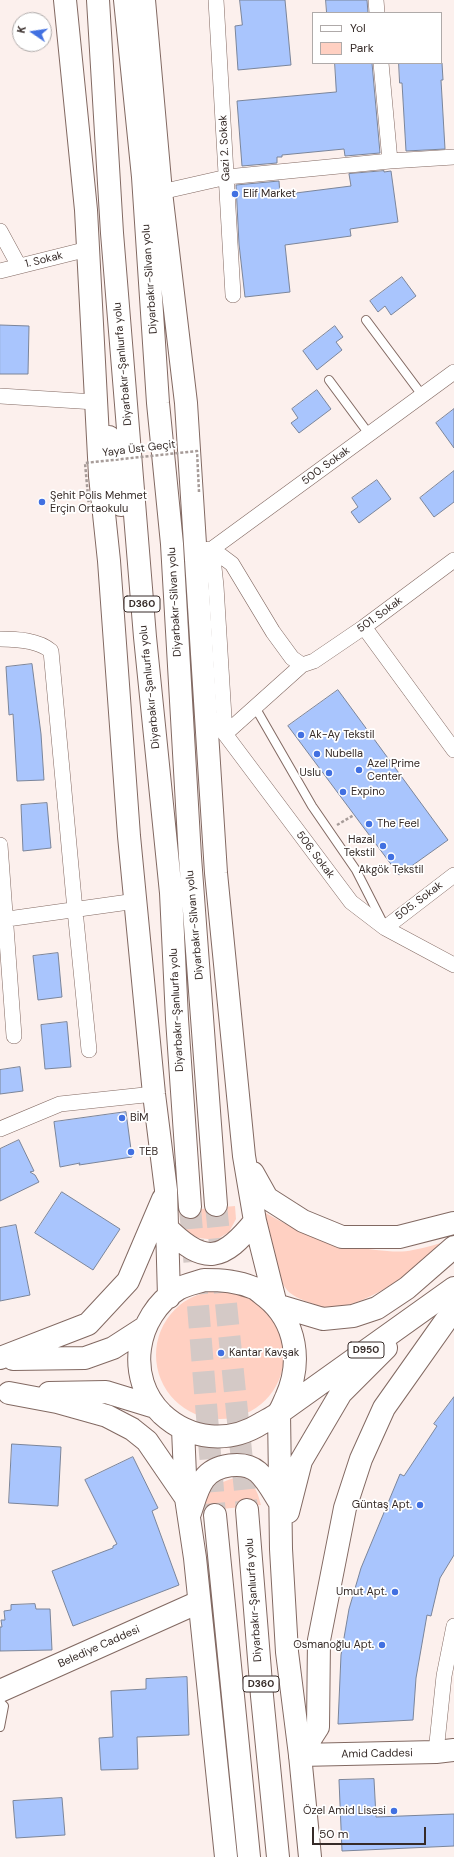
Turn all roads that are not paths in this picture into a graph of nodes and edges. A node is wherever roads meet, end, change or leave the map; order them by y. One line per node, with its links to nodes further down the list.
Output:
1 (65, 0): 14 (main road)
2 (98, 0): 31 (main road, Diyarbakır-Şanlıurfa yolu / D360)
3 (125, 0): 27 (main road, Diyarbakır-Silvan yolu / D360)
4 (216, 0): 11 (street, Gazi 2. Sokak)
5 (376, 0): 7 (street)
6 (146, 4): 12 (main road)
7 (377, 12)
8 (381, 64): 10 (street)
9 (454, 157): 10 (street)
10 (390, 161): 11 (street)
11 (227, 177): 12 (street); 18 (street, Gazi 2. Sokak)
12 (161, 192): 17 (main road)
13 (0, 231): 15 (street)
14 (88, 249): 15 (street, 1. Sokak); 20 (main road)
15 (19, 266): 16 (street, 1. Sokak)
16 (0, 271)
17 (173, 290): 27 (main road); 28 (main road)
18 (233, 296)
19 (366, 320): 23 (lane)
20 (92, 337): 25 (main road); 31 (main road)
21 (454, 372): 23 (street, 500. Sokak)
22 (329, 380): 26 (lane)
23 (422, 395): 26 (street, 500. Sokak)
24 (0, 396): 25 (street)
25 (95, 402): 40 (main road)
26 (369, 434): 28 (street, 500. Sokak)
27 (172, 544): 51 (main road, Diyarbakır-Silvan yolu / D360)
28 (203, 550): 33 (street); 35 (main road); 36 (street)
29 (454, 560): 30 (street, 501. Sokak)
30 (364, 627): 33 (street, 501. Sokak); 37 (street)
31 (145, 637): 52 (main road, Diyarbakır-Şanlıurfa yolu / D360)
32 (0, 639): 41 (street)
33 (302, 665): 34 (street, 501. Sokak)
34 (255, 707): 36 (street, 501. Sokak); 43 (lane)
35 (205, 712): 36 (street, 506. Sokak); 49 (main road)
36 (225, 734): 43 (street, 506. Sokak)
37 (454, 750)
38 (0, 845): 42 (street)
39 (454, 875): 43 (street, 505. Sokak)
40 (136, 901): 41 (street); 47 (main road)
41 (74, 910): 42 (street); 46 (street)
42 (2, 920): 45 (street)
43 (385, 928): 44 (street, 506. Sokak)
44 (454, 964)
45 (14, 1036)
46 (89, 1050)
47 (154, 1094): 48 (street); 50 (main road)
48 (0, 1129)
49 (244, 1156): 53 (main road); 54 (main road)
50 (166, 1190): 55 (main road); 63 (main road)
51 (216, 1205)
52 (190, 1207)
53 (255, 1221): 55 (main road); 59 (main road)
54 (454, 1224)
55 (167, 1228): 58 (main road)
56 (454, 1247): 59 (main road)
57 (454, 1288): 61 (main road, D950)
58 (169, 1297): 59 (main road); 62 (main road)
59 (276, 1305): 66 (main road)
60 (454, 1310): 79 (main road)
61 (415, 1315): 66 (main road, D950); 72 (main road)
62 (144, 1328): 63 (main road); 65 (main road)
63 (0, 1359)
64 (5, 1393): 65 (main road); 69 (main road)
65 (155, 1407): 67 (main road)
66 (279, 1413): 67 (main road); 68 (main road)
67 (184, 1429): 69 (main road)
68 (280, 1502): 69 (main road); 72 (main road)
69 (188, 1506): 73 (main road)
70 (248, 1510): 82 (main road, Diyarbakır-Şanlıurfa yolu / D360)
71 (215, 1515): 81 (main road, D360)
72 (281, 1549): 79 (main road)
73 (199, 1602): 75 (main road, Belediye Caddesi); 80 (main road)
74 (454, 1626): 78 (street)
75 (0, 1691)
76 (0, 1702): 77 (lane)
77 (0, 1726)
78 (445, 1751): 79 (main road, Amid Caddesi)
79 (300, 1755): 83 (main road)
80 (226, 1857)
81 (249, 1857)
82 (278, 1857)
83 (310, 1857)

